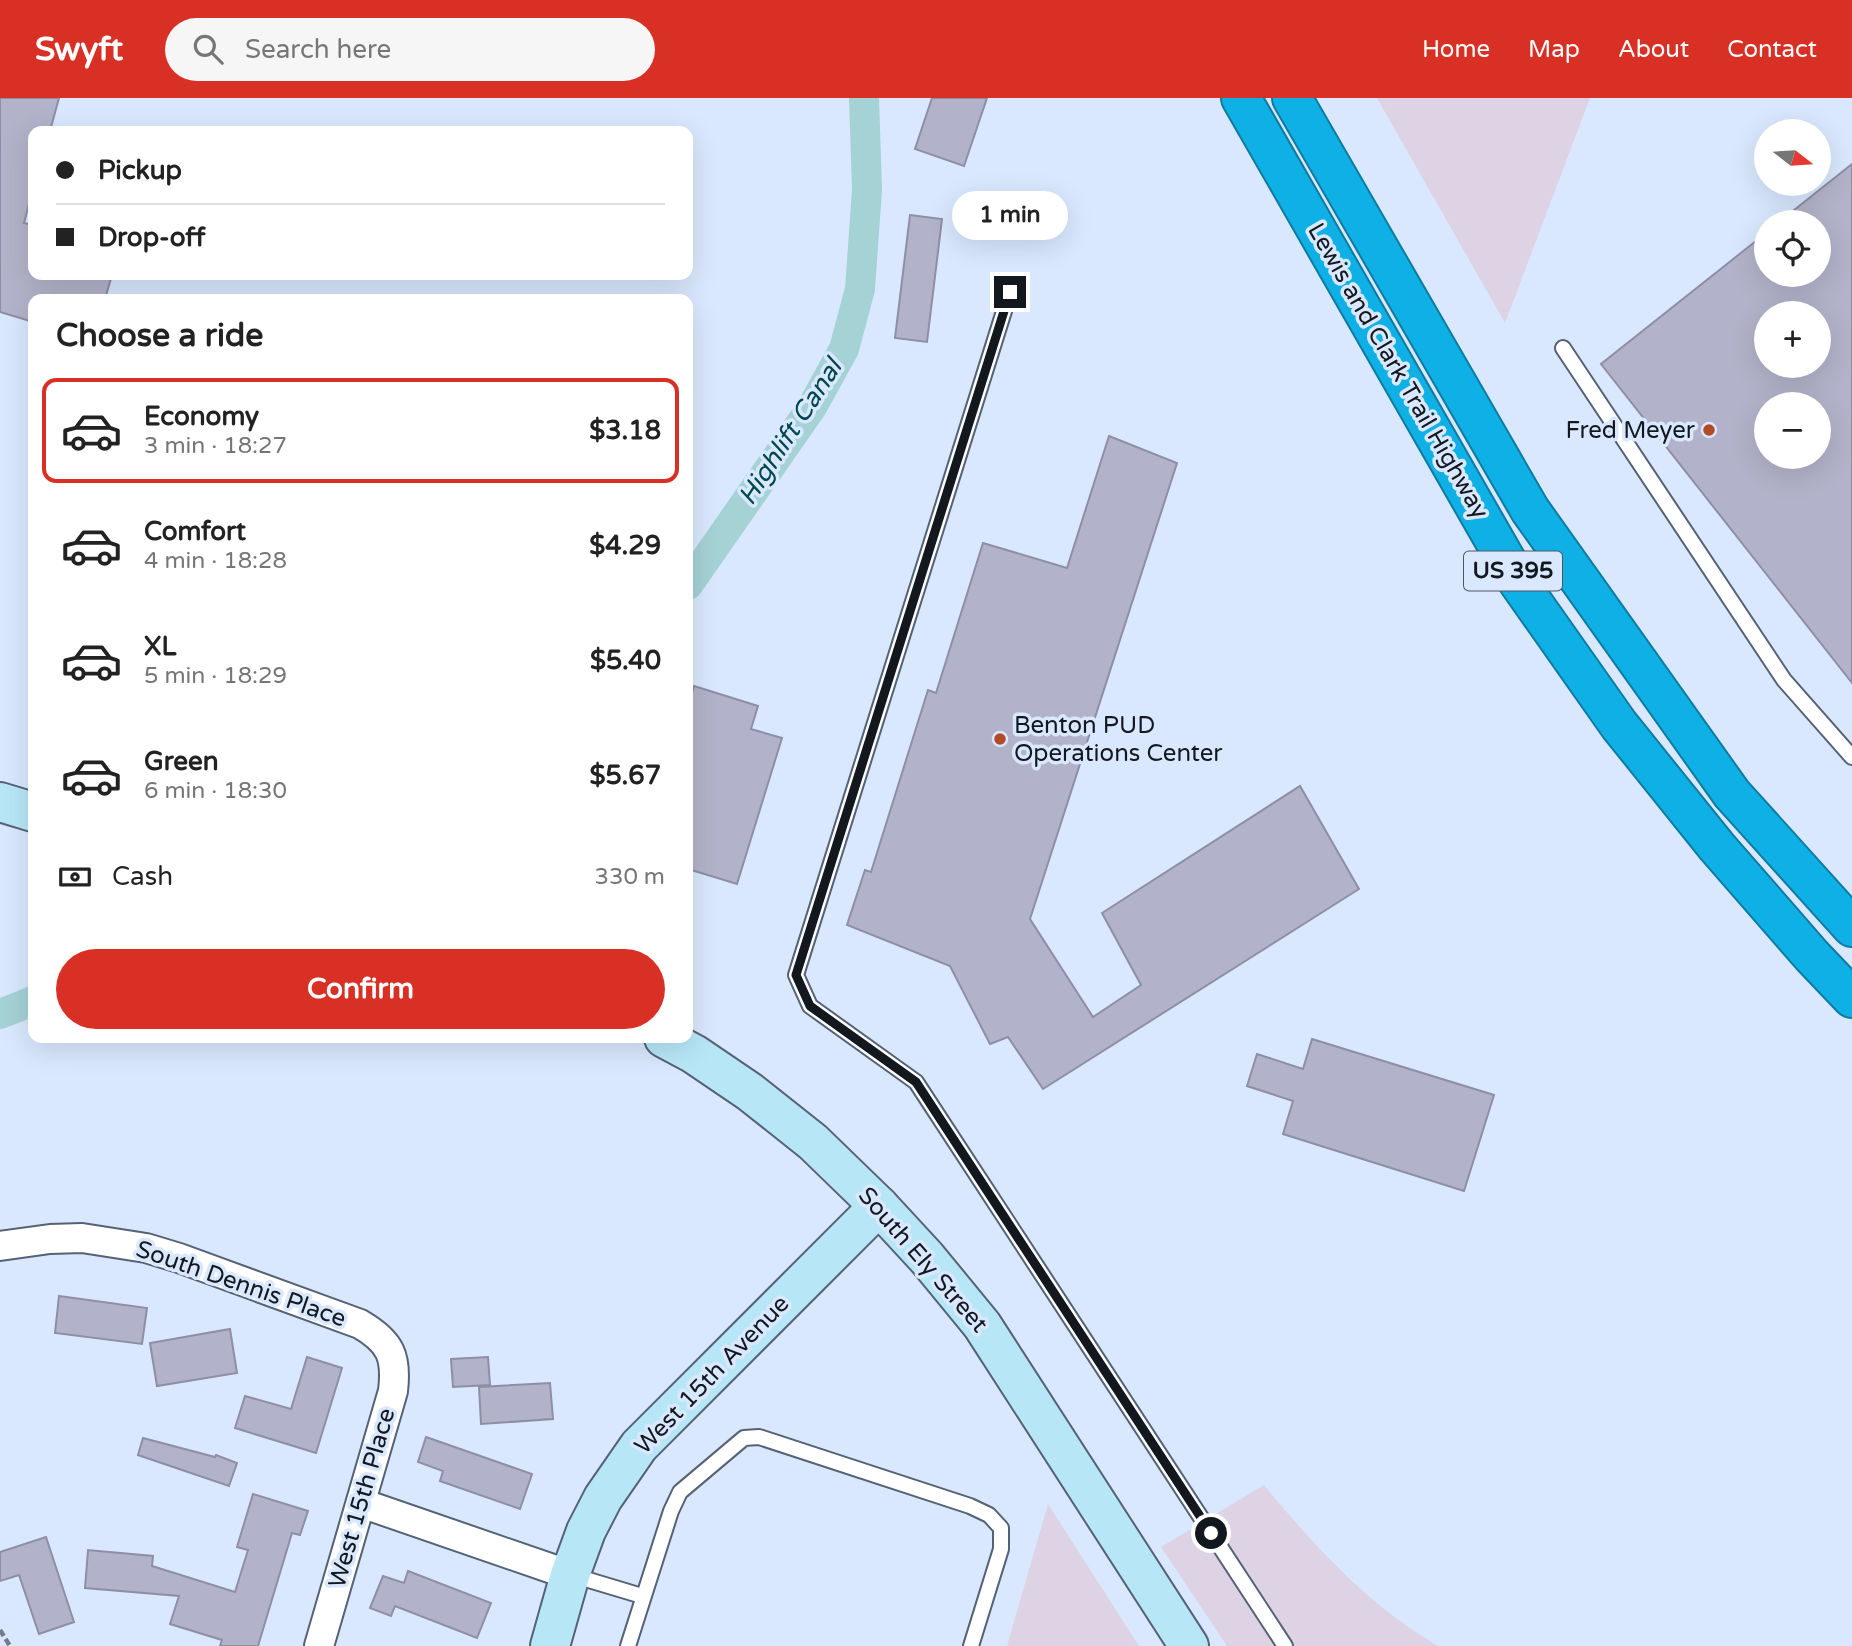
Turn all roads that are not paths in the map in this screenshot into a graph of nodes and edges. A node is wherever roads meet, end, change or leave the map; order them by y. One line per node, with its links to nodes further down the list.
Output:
1 (1241, 98): 9 (highway, Lewis and Clark Trail Highway / US 395)
2 (1292, 98): 8 (highway, Lewis and Clark Trail Highway / US 395)
3 (1010, 292): 22 (lane)
4 (1563, 348): 5 (lane)
5 (1852, 757)
6 (0, 802): 7 (street)
7 (28, 810)
8 (1852, 927)
9 (1852, 998)
10 (673, 1043): 11 (street, South Ely Street)
11 (879, 1206): 15 (street, West 15th Avenue); 21 (street, South Ely Street)
12 (0, 1246): 13 (street, South Dennis Place)
13 (389, 1349): 14 (street, West 15th Place)
14 (361, 1503): 15 (street); 17 (street, West 15th Place)
15 (570, 1575): 16 (lane); 18 (street, West 15th Avenue)
16 (642, 1596): 19 (lane); 20 (lane)
17 (319, 1646)
18 (550, 1646)
19 (628, 1646)
20 (971, 1646)
21 (1189, 1646)
22 (1285, 1646)

